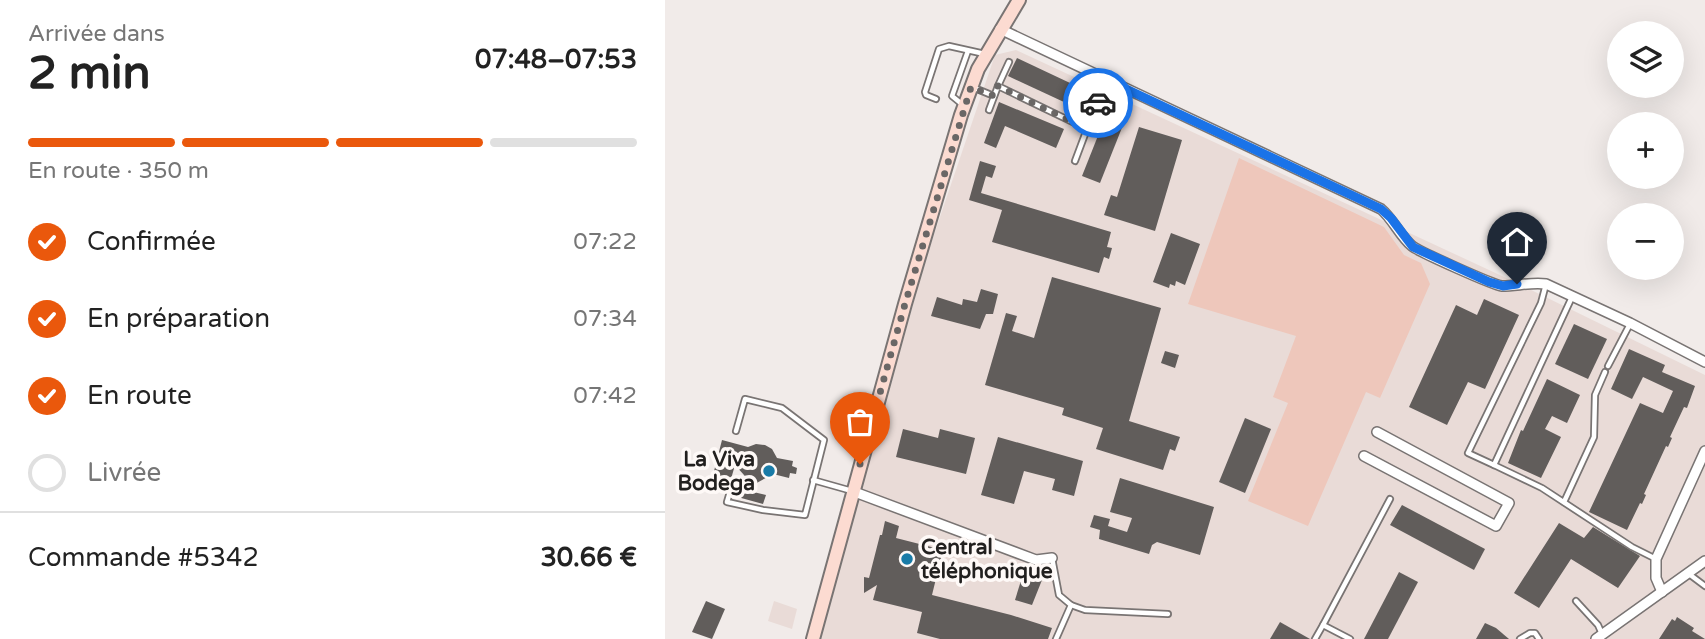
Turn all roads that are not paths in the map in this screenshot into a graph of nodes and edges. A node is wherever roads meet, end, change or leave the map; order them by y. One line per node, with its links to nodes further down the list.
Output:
1 (1019, 0): 2 (street)
2 (1000, 29): 4 (street); 6 (street)
3 (968, 51): 4 (lane); 10 (lane); 11 (lane)
4 (985, 54): 8 (street)
5 (1009, 62): 7 (lane)
6 (1107, 80): 13 (lane); 15 (street)
7 (998, 86): 9 (lane); 13 (lane)
8 (971, 87): 9 (lane); 11 (street)
9 (994, 96): 12 (lane)
10 (936, 99)
11 (964, 105): 28 (street)
12 (989, 110)
13 (1087, 129): 14 (lane)
14 (1075, 161)
15 (1546, 284): 16 (street); 25 (lane)
16 (1573, 296): 17 (street); 25 (lane)
17 (1630, 323): 18 (street); 19 (lane)
18 (1705, 362)
19 (1608, 366)
20 (1605, 372): 30 (lane)
21 (736, 431): 26 (lane)
22 (1377, 432): 24 (street)
23 (1705, 451): 32 (street)
24 (1364, 456)
25 (1494, 465): 30 (lane)
26 (813, 480): 27 (lane); 28 (lane)
27 (732, 485)
28 (852, 491): 31 (street); 42 (street)
29 (1390, 499): 40 (lane)
30 (1564, 503): 32 (lane)
31 (1052, 558): 38 (lane)
32 (1656, 559): 36 (street)
33 (1705, 561): 34 (street)
34 (1688, 574): 35 (lane); 36 (street)
35 (1705, 586)
36 (1662, 592): 41 (street)
37 (1576, 601): 41 (lane)
38 (1071, 605): 39 (lane); 43 (lane)
39 (1168, 614)
40 (1323, 625): 44 (lane); 45 (lane)
41 (1599, 637)
42 (813, 639)
43 (1056, 639)
44 (1315, 639)
45 (1350, 639)
46 (1520, 639): 47 (lane)
47 (1539, 639)

